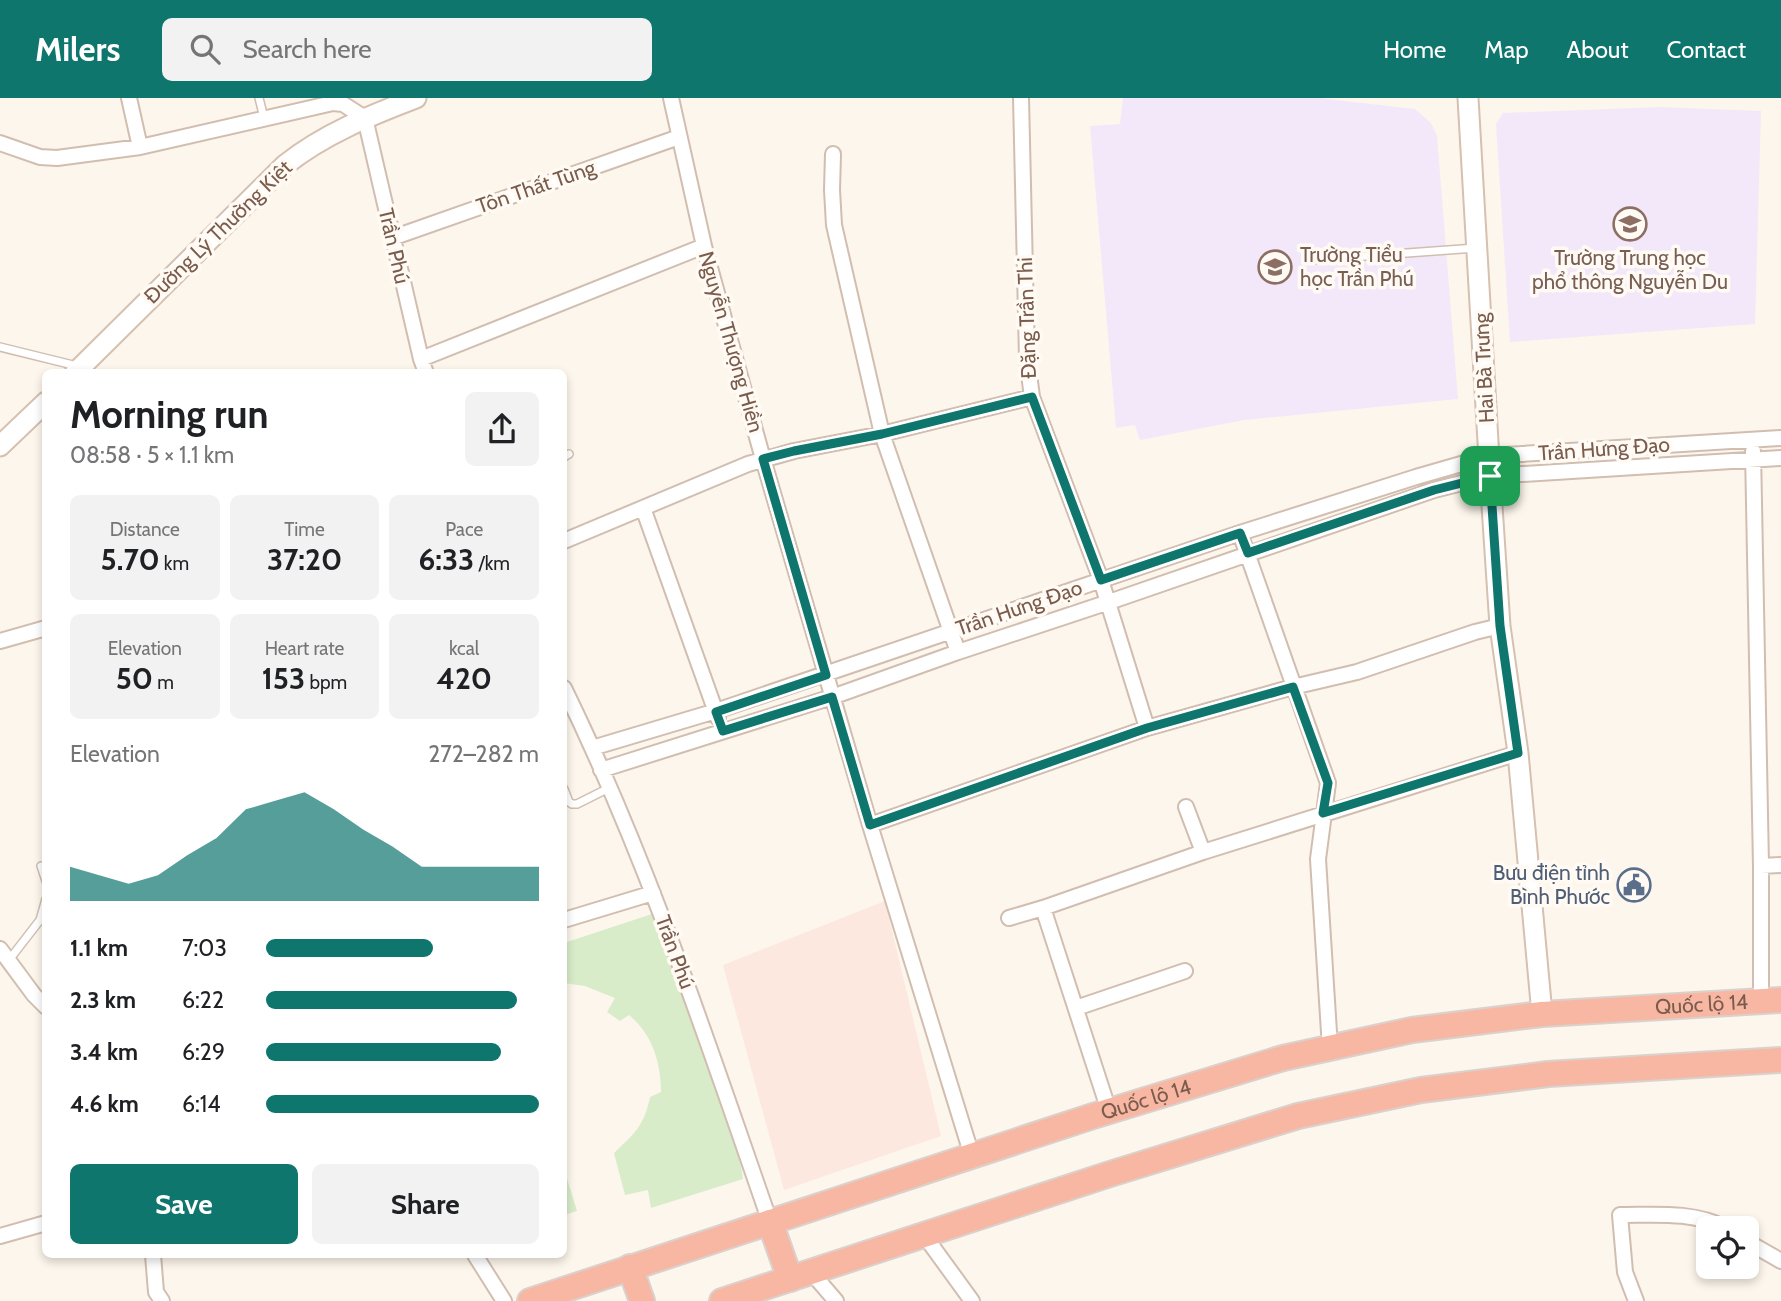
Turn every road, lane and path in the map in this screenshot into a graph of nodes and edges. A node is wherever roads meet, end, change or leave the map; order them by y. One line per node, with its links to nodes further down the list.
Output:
1 (130, 98): 12 (street)
2 (259, 98): 9 (lane)
3 (671, 98): 10 (street, Nguyễn Thượng Hiền)
4 (1021, 98): 22 (street, Đặng Trần Thi)
5 (1468, 98): 16 (street, Hai Bà Trưng)
6 (411, 99): 8 (street, Đường Lý Thường Kiệt)
7 (342, 101): 8 (street); 9 (street)
8 (365, 118): 14 (street, Trần Phú); 21 (street, Đường Lý Thường Kiệt)
9 (264, 119): 12 (street)
10 (679, 137): 14 (street, Tôn Thất Tùng); 15 (street, Nguyễn Thượng Hiền)
11 (0, 143): 12 (street)
12 (139, 147)
13 (834, 154): 24 (street)
14 (392, 237): 19 (street, Trần Phú)
15 (704, 246): 19 (street); 29 (street, Nguyễn Thượng Hiền)
16 (1477, 248): 17 (lane); 31 (street, Hai Bà Trưng)
17 (1310, 260)
18 (0, 347): 20 (lane)
19 (424, 366)
20 (75, 369)
21 (79, 369)
22 (1032, 397): 24 (street); 36 (street, Đặng Trần Thi)
23 (42, 406): 27 (street)
24 (882, 434): 29 (street); 40 (street)
25 (1781, 438): 26 (street, Trần Hưng Đạo)
26 (1752, 439): 30 (street); 31 (street, Trần Hưng Đạo)
27 (0, 446)
28 (1781, 457): 30 (street)
29 (763, 459): 32 (street); 43 (street, Nguyễn Thượng Hiền)
30 (1753, 459): 31 (street); 61 (street)
31 (1489, 466): 33 (street, Trần Hưng Đạo); 35 (street); 38 (street, Hai Bà Trưng)
32 (643, 508): 34 (street); 47 (street)
33 (1240, 533): 35 (street); 36 (street, Trần Hưng Đạo)
34 (567, 540)
35 (1248, 553): 37 (street); 44 (street)
36 (1101, 580): 37 (street, Đặng Trần Thi); 40 (street, Trần Hưng Đạo)
37 (1109, 603): 42 (street); 48 (street, Đặng Trần Thi)
38 (1500, 626): 44 (street); 51 (street, Hai Bà Trưng)
39 (42, 629): 41 (street)
40 (950, 631): 42 (street); 43 (street, Trần Hưng Đạo)
41 (0, 641)
42 (958, 652): 45 (street)
43 (826, 675): 45 (street, Nguyễn Thượng Hiền); 47 (street, Trần Hưng Đạo)
44 (1293, 687): 48 (street); 56 (street)
45 (832, 697): 49 (street); 57 (street, Nguyễn Thượng Hiền)
46 (567, 699): 50 (street, Trần Phú)
47 (716, 712): 49 (street); 50 (street, Trần Hưng Đạo)
48 (1147, 728): 57 (street)
49 (723, 731): 52 (street)
50 (592, 748): 52 (street, Trần Phú)
51 (1518, 753): 56 (street); 73 (street, Hai Bà Trưng)
52 (601, 770): 53 (street, Trần Phú)
53 (609, 788): 54 (lane); 63 (street, Trần Phú)
54 (567, 797)
55 (1186, 807): 58 (street)
56 (1323, 813): 58 (street); 74 (street)
57 (870, 825): 77 (street, Nguyễn Thượng Hiền)
58 (1203, 852): 64 (street)
59 (1781, 865): 61 (street)
60 (41, 866): 62 (lane)
61 (1761, 866): 70 (street)
62 (42, 869)
63 (653, 892): 67 (street); 79 (street, Trần Phú)
64 (1043, 908): 66 (street); 72 (street)
65 (42, 913): 68 (lane)
66 (1009, 918)
67 (567, 919)
68 (4, 955): 71 (street)
69 (1185, 971): 72 (street)
70 (1771, 1001): 73 (highway, Quốc lộ 14)
71 (42, 1003)
72 (1076, 1008): 76 (street)
73 (1542, 1014): 74 (highway, Quốc lộ 14)
74 (1330, 1048): 76 (highway, Quốc lộ 14)
75 (1781, 1060): 81 (highway)
76 (1109, 1111): 77 (highway, Quốc lộ 14)
77 (972, 1156): 79 (highway, Quốc lộ 14)
78 (1696, 1218): 97 (street)
79 (770, 1222): 87 (highway, Quốc lộ 14); 88 (highway)
80 (42, 1224): 82 (street)
81 (924, 1235): 88 (highway); 96 (street)
82 (0, 1236)
83 (1759, 1248): 86 (street)
84 (153, 1258): 90 (street)
85 (477, 1258): 91 (street)
86 (1781, 1261)
87 (630, 1267): 92 (highway, Quốc lộ 14); 93 (highway)
88 (801, 1275): 89 (highway); 95 (street)
89 (755, 1296): 94 (highway)
90 (162, 1301)
91 (504, 1301)
92 (530, 1301)
93 (642, 1301)
94 (722, 1301)
95 (836, 1301)
96 (972, 1301)
97 (1636, 1301)

